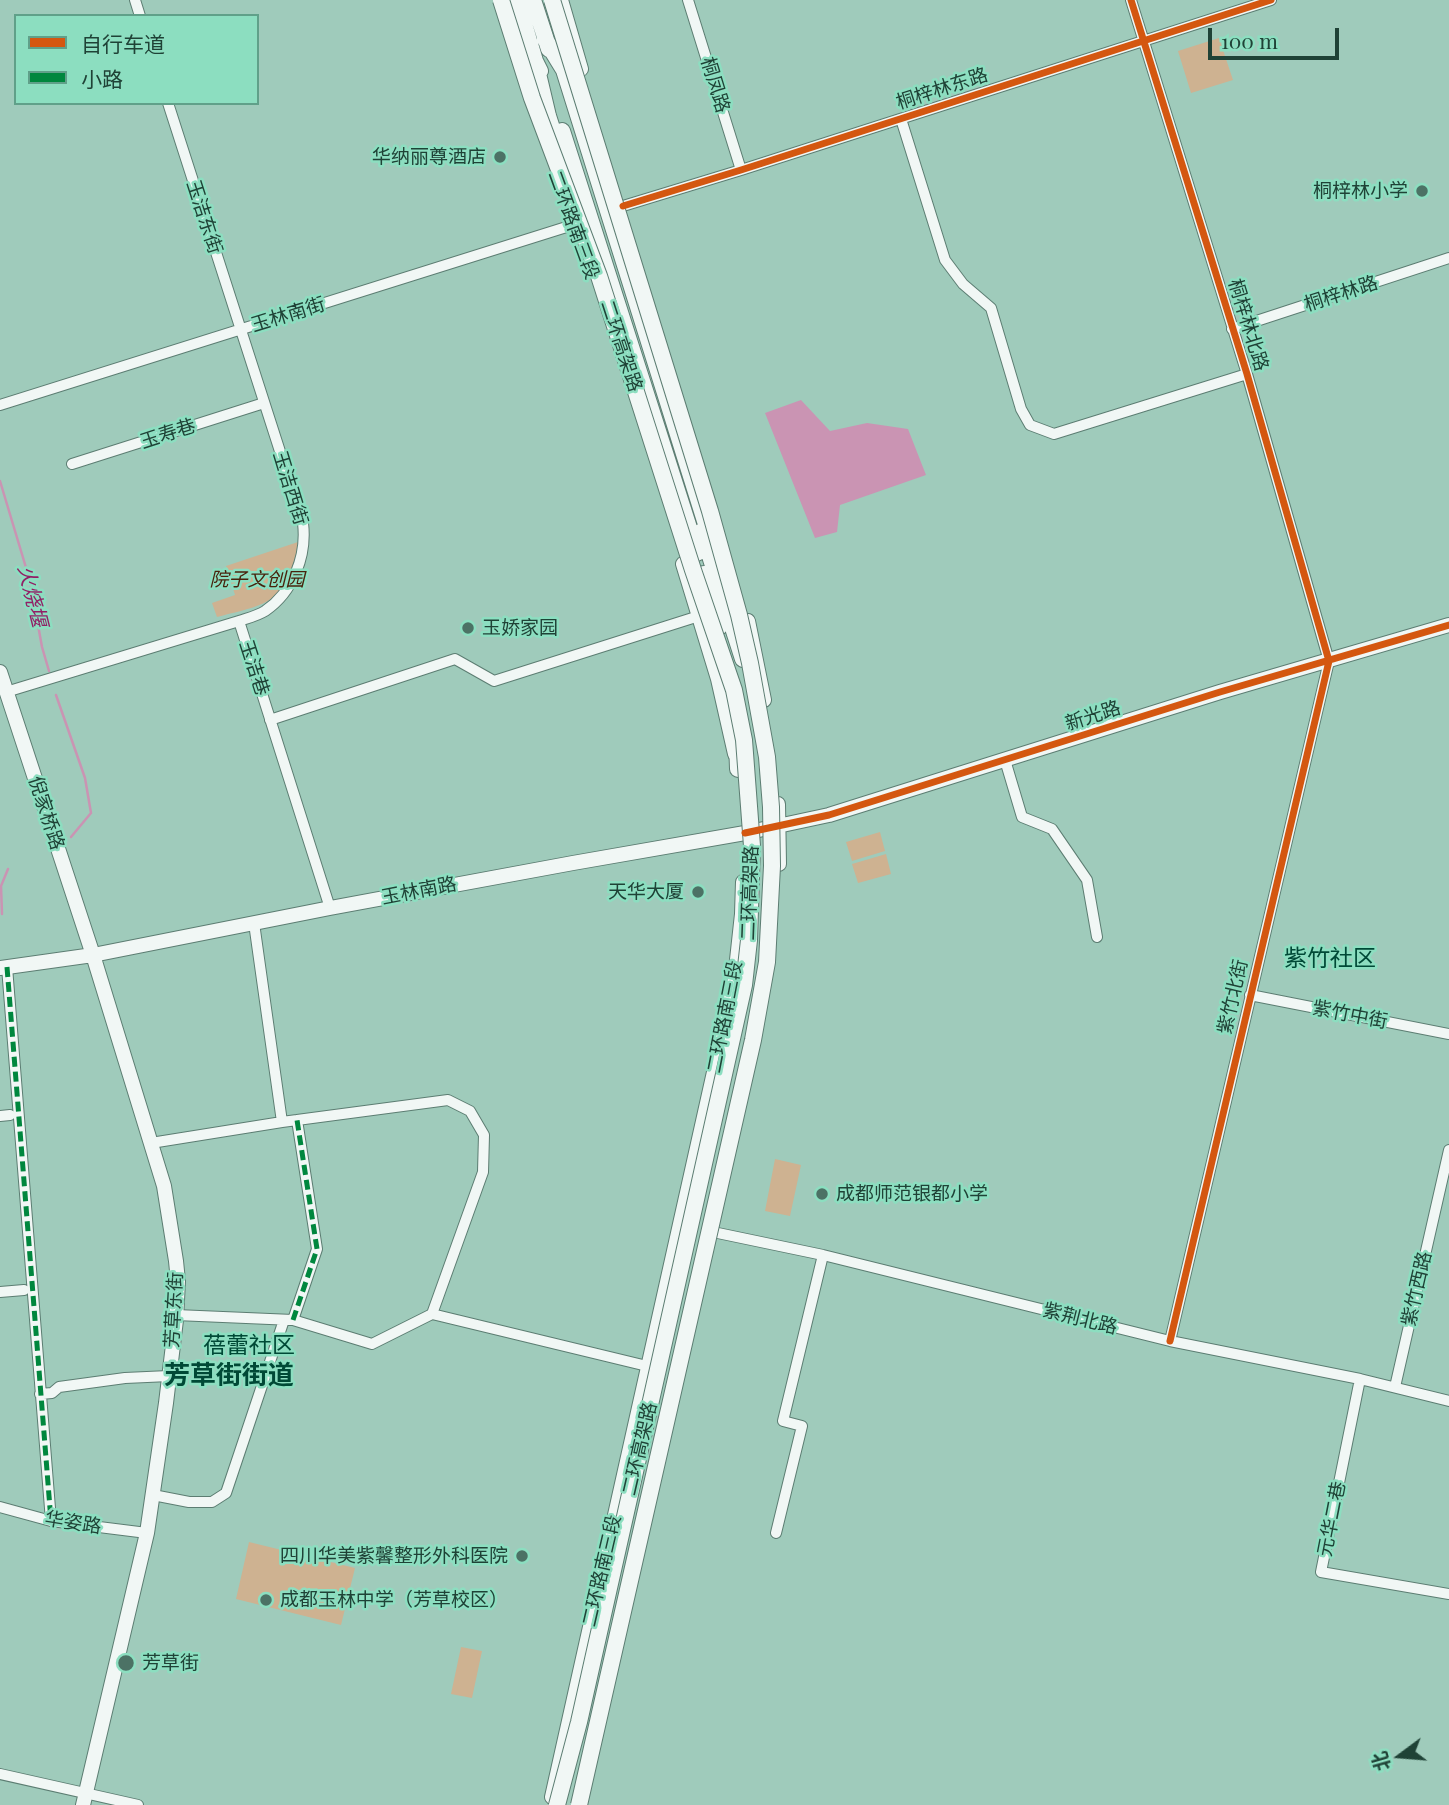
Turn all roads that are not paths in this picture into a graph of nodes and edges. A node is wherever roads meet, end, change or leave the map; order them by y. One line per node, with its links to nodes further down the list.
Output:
1 (492, 0): 18 (main road, 二环路南三段)
2 (501, 0): 38 (highway, 二环高架路, bridge)
3 (516, 0): 13 (highway)
4 (533, 0): 11 (highway)
5 (541, 0): 11 (main road)
6 (552, 0): 39 (highway, 二环高架路, bridge)
7 (561, 0): 19 (main road, 二环路南三段)
8 (688, 0): 20 (street, 桐凤路)
9 (1131, 0): 12 (street, 桐梓林北路)
10 (1271, 0): 12 (street, 桐梓林东路)
11 (543, 32): 16 (highway); 24 (highway)
12 (1144, 41): 17 (street, 桐梓林东路); 25 (street, 桐梓林北路)
13 (535, 61): 14 (highway); 24 (highway)
14 (543, 98): 18 (main road); 43 (highway)
15 (169, 105): 26 (street, 玉洁东街)
16 (579, 118): 19 (main road); 29 (highway)
17 (901, 119): 20 (street, 桐梓林东路); 28 (street)
18 (541, 137): 22 (main road, 二环路南三段)
19 (607, 155): 21 (main road, 二环路南三段)
20 (741, 170): 21 (street, 桐梓林东路)
21 (623, 206): 27 (main road, 二环路南三段)
22 (576, 224): 26 (street, 玉林南街); 33 (main road, 二环路南三段)
23 (1449, 258): 25 (street, 桐梓林路)
24 (608, 260): 38 (highway, bridge); 39 (highway, bridge)
25 (1232, 329): 28 (street, 桐梓林北路)
26 (240, 330): 30 (street, 玉洁西街); 31 (street, 玉林南街)
27 (661, 338): 29 (main road); 44 (main road, 二环路南三段)
28 (1247, 374): 36 (street, 桐梓林北路)
29 (667, 397): 44 (highway)
30 (264, 403): 32 (street, 玉寿巷); 34 (street, 玉洁西街)
31 (0, 405)
32 (72, 464)
33 (699, 616): 41 (street); 43 (main road, 二环路南三段)
34 (239, 621): 40 (street, 玉洁巷); 41 (street, 玉洁巷)
35 (1449, 625): 36 (main road, 新光路)
36 (1329, 661): 42 (main road, 新光路); 52 (street, 紫竹北街)
37 (0, 672): 40 (main road, 倪家桥路)
38 (734, 690): 82 (highway, 二环高架路, bridge)
39 (755, 698): 83 (highway, 二环高架路, bridge)
40 (5, 700): 50 (main road, 倪家桥路)
41 (270, 720): 47 (street, 玉洁巷)
42 (1005, 761): 45 (main road, 新光路); 49 (street)
43 (738, 769): 46 (main road, 二环路南三段)
44 (778, 803): 45 (main road, 二环路南三段)
45 (779, 826): 46 (main road, 新光路); 58 (main road, 二环路南三段)
46 (745, 833): 47 (main road, 玉林南路); 66 (main road, 二环路南三段)
47 (330, 908): 48 (main road, 玉林南路)
48 (254, 923): 50 (main road, 玉林南路); 55 (street)
49 (1097, 937)
50 (93, 955): 51 (main road, 玉林南路); 56 (main road, 芳草东街)
51 (3, 968): 70 (street)
52 (1250, 995): 53 (street, 紫竹中街); 65 (street, 紫竹北街)
53 (1449, 1034)
54 (297, 1120): 55 (street); 62 (street); 64 (street)
55 (282, 1122): 56 (street)
56 (151, 1143): 63 (main road, 芳草东街)
57 (1449, 1150): 69 (street, 紫竹西路)
58 (713, 1232): 59 (street, 紫荆北路); 83 (main road, 二环路南三段)
59 (823, 1255): 65 (street, 紫荆北路); 76 (street)
60 (24, 1290): 61 (street)
61 (0, 1292)
62 (432, 1314): 64 (street); 66 (street)
63 (176, 1315): 64 (street); 67 (main road, 芳草东街)
64 (289, 1320): 72 (street)
65 (1170, 1341): 68 (street, 紫荆北路)
66 (647, 1366): 81 (main road, 二环路南三段)
67 (169, 1376): 70 (street); 72 (main road, 芳草东街)
68 (1360, 1379): 69 (street, 紫荆北路); 77 (street, 元华二巷)
69 (1395, 1387): 71 (street, 紫荆北路)
70 (40, 1394): 74 (street)
71 (1449, 1401)
72 (153, 1495): 75 (main road, 芳草东街)
73 (0, 1507): 74 (street, 华姿路)
74 (51, 1521): 75 (street, 华姿路)
75 (147, 1533): 79 (main road, 芳草东街)
76 (776, 1533)
77 (1449, 1594)
78 (0, 1774): 79 (street)
79 (82, 1801): 80 (street)
80 (138, 1805)
81 (550, 1805)
82 (557, 1805)
83 (578, 1805)

